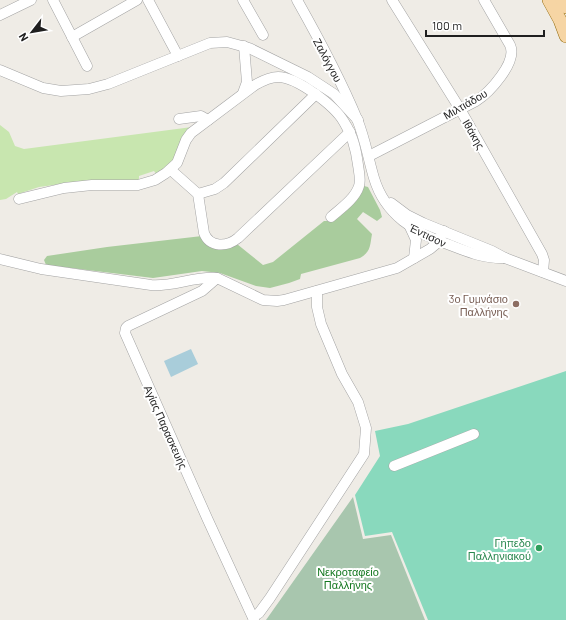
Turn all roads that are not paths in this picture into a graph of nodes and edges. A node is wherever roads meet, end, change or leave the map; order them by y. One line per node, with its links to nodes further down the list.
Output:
1 (31, 0): 12 (street)
2 (53, 0): 15 (street)
3 (137, 0): 15 (street)
4 (148, 0): 17 (street)
5 (243, 0): 13 (street)
6 (309, 0): 10 (street)
7 (392, 0): 23 (street, Ιθάκης)
8 (484, 0): 23 (street, Μιλτιάδου)
9 (554, 0): 11 (main road); 14 (main road)
10 (298, 2): 26 (street, Ζαλόγγου)
11 (566, 7)
12 (0, 15)
13 (263, 36)
14 (566, 36)
15 (72, 37): 18 (street)
16 (249, 48): 17 (street); 20 (street); 21 (street); 26 (street)
17 (178, 56): 19 (street)
18 (87, 66)
19 (0, 70)
20 (255, 84): 21 (street); 22 (street)
21 (243, 93): 25 (street)
22 (316, 94): 27 (street); 31 (street)
23 (460, 109): 28 (street, Μιλτιάδου); 40 (street, Ιθάκης)
24 (179, 119): 25 (street)
25 (208, 120): 29 (street)
26 (358, 120): 28 (street, Έντισον)
27 (350, 132): 31 (street); 33 (street)
28 (369, 156): 30 (street, Έντισον)
29 (171, 170): 31 (street); 32 (street)
30 (375, 182): 34 (street, Έντισον); 35 (street, Έντισον)
31 (198, 194)
32 (19, 199)
33 (330, 218)
34 (410, 227): 36 (street, Έντισον); 37 (street)
35 (441, 230): 36 (street); 38 (street, Έντισον)
36 (435, 240): 37 (street); 38 (street, Έντισον)
37 (414, 258): 43 (street)
38 (505, 258): 40 (street, Έντισον)
39 (0, 259): 41 (street)
40 (543, 272): 42 (street, Έντισον)
41 (217, 278): 43 (street); 46 (street, Αγίας Παρασκευής)
42 (566, 281)
43 (317, 291): 46 (street)
44 (474, 434): 45 (street)
45 (394, 466)
46 (254, 619)

